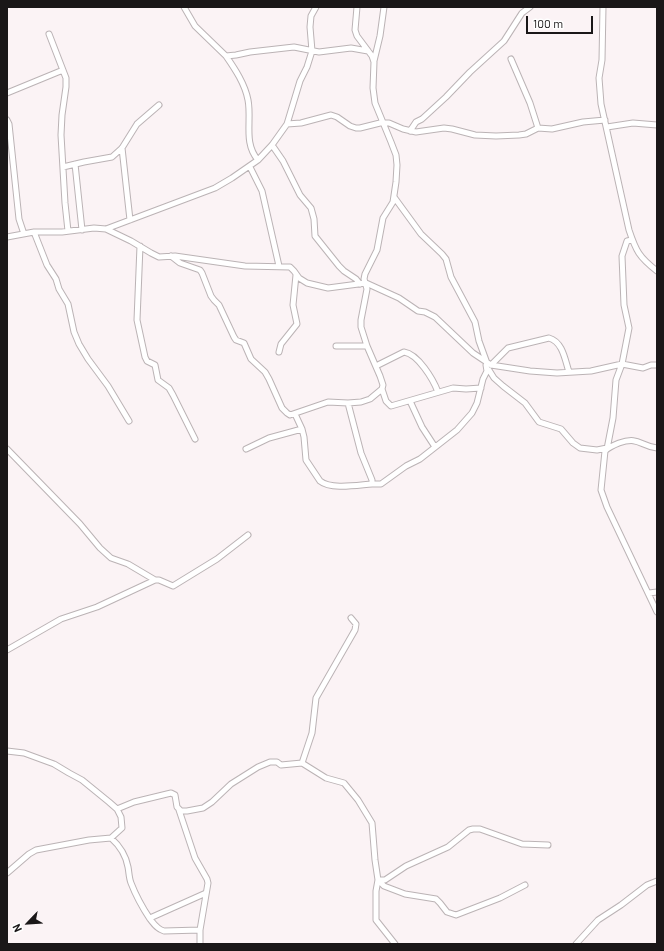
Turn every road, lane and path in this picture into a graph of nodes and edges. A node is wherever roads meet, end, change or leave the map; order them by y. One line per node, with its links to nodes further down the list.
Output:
1 (184, 7): 10 (street)
2 (316, 7): 8 (street)
3 (357, 7): 9 (street)
4 (384, 7): 12 (street)
5 (530, 7): 23 (street)
6 (603, 7): 17 (street)
7 (49, 34): 13 (street)
8 (312, 51): 9 (street); 10 (street); 19 (street)
9 (368, 51): 12 (street)
10 (226, 56): 26 (street)
11 (511, 59): 22 (street)
12 (374, 62): 18 (street)
13 (63, 70): 14 (street); 28 (street)
14 (7, 93)
15 (159, 105): 25 (street)
16 (7, 120): 36 (street)
17 (605, 120): 21 (street); 22 (street)
18 (383, 123): 19 (street); 23 (street); 30 (street)
19 (287, 124): 24 (street)
20 (657, 125): 21 (street)
21 (607, 127): 38 (street)
22 (538, 128): 23 (street)
23 (410, 131)
24 (272, 145): 26 (street); 44 (street)
25 (122, 148): 27 (street); 31 (street)
26 (258, 160): 29 (street)
27 (75, 164): 28 (street); 33 (street)
28 (63, 167): 34 (street)
29 (250, 167): 31 (street); 41 (street)
30 (394, 197): 44 (street); 51 (street)
31 (130, 220): 32 (street)
32 (106, 229): 33 (street); 39 (street)
33 (82, 230): 34 (street)
34 (68, 231): 35 (street)
35 (34, 232): 36 (street); 59 (street)
36 (24, 234): 37 (street)
37 (7, 237)
38 (632, 240): 42 (street); 48 (street)
39 (140, 246): 40 (street); 61 (street)
40 (170, 256): 41 (street); 58 (street)
41 (279, 266): 43 (street)
42 (657, 271)
43 (296, 275): 44 (street); 47 (street)
44 (363, 284): 46 (street); 51 (street)
45 (336, 346): 46 (street)
46 (367, 346): 50 (street)
47 (279, 352)
48 (622, 364): 49 (street); 52 (street); 63 (street)
49 (657, 365)
50 (376, 366): 54 (street); 55 (street)
51 (488, 367): 52 (street); 52 (street); 53 (street); 63 (street)
52 (569, 372)
53 (481, 388): 55 (street); 62 (street)
54 (382, 389): 56 (street); 57 (street)
55 (438, 392): 56 (street)
56 (410, 401): 62 (street)
57 (348, 402): 58 (street); 67 (street)
58 (295, 414): 60 (street)
59 (129, 421)
60 (302, 429): 66 (street); 67 (street)
61 (195, 439)
62 (435, 447): 67 (street)
63 (607, 448): 64 (street); 71 (street)
64 (657, 448)
65 (7, 449): 69 (street)
66 (246, 449)
67 (372, 484)
68 (248, 535): 69 (street)
69 (155, 580): 74 (street)
70 (657, 592): 71 (street)
71 (649, 593): 72 (street)
72 (657, 612)
73 (351, 618): 76 (street)
74 (7, 650)
75 (7, 751): 77 (street)
76 (302, 763): 78 (street); 84 (street)
77 (117, 809): 78 (street); 79 (street)
78 (179, 810): 87 (street)
79 (119, 832): 80 (street); 81 (street)
80 (111, 838): 81 (street); 83 (street)
81 (118, 844): 88 (street)
82 (548, 845): 84 (street)
83 (7, 873)
84 (378, 880): 86 (street); 91 (street)
85 (657, 881): 92 (street)
86 (525, 885)
87 (206, 893): 88 (street); 89 (street)
88 (150, 918): 89 (street)
89 (200, 930): 90 (street)
90 (200, 944)
91 (395, 944)
92 (576, 944)

